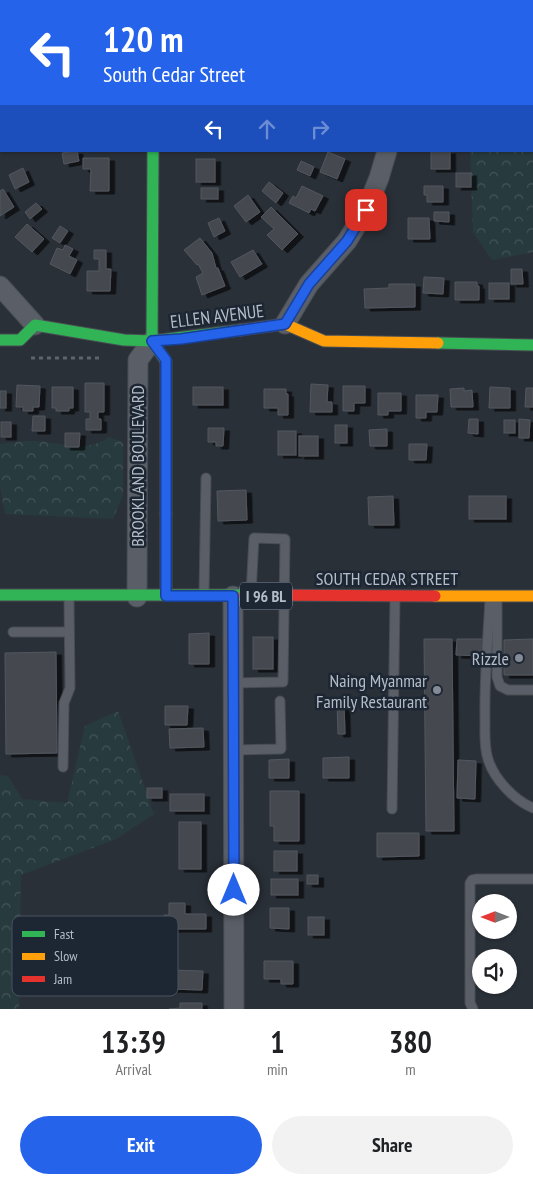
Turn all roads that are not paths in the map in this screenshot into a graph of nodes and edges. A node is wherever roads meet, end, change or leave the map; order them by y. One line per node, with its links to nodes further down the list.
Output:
1 (153, 152): 7 (street)
2 (387, 152): 4 (street)
3 (0, 286): 5 (street)
4 (285, 324): 7 (street, ELLEN AVENUE); 8 (street, ELLEN AVENUE)
5 (35, 325): 6 (street); 7 (street, ELLEN AVENUE)
6 (0, 340)
7 (152, 341): 12 (street, BROOKLAND BOULEVARD); 19 (street, BROOKLAND BOULEVARD)
8 (533, 345)
9 (206, 478): 13 (lane)
10 (0, 596): 11 (street, SOUTH CEDAR STREET / I 96 BL)
11 (70, 596): 19 (street, SOUTH CEDAR STREET / I 96 BL); 21 (lane)
12 (166, 596): 13 (street, SOUTH CEDAR STREET / I 96 BL); 19 (street, SOUTH CEDAR STREET / I 96 BL)
13 (204, 596): 14 (street, SOUTH CEDAR STREET / I 96 BL)
14 (242, 596): 15 (street, SOUTH CEDAR STREET / I 96 BL); 15 (lane); 22 (street)
15 (284, 596): 16 (street, SOUTH CEDAR STREET / I 96 BL); 22 (lane)
16 (395, 596): 17 (street, SOUTH CEDAR STREET / I 96 BL); 28 (lane)
17 (494, 596): 18 (street, SOUTH CEDAR STREET / I 96 BL); 23 (lane); 27 (lane)
18 (533, 596)
19 (137, 597)
20 (12, 632): 21 (lane)
21 (70, 632): 26 (lane)
22 (234, 683): 25 (street)
23 (533, 690)
24 (280, 701): 25 (lane)
25 (234, 750): 30 (street)
26 (63, 767)
27 (533, 808)
28 (392, 809)
29 (533, 879): 31 (lane)
30 (234, 1009)
31 (473, 1009)

